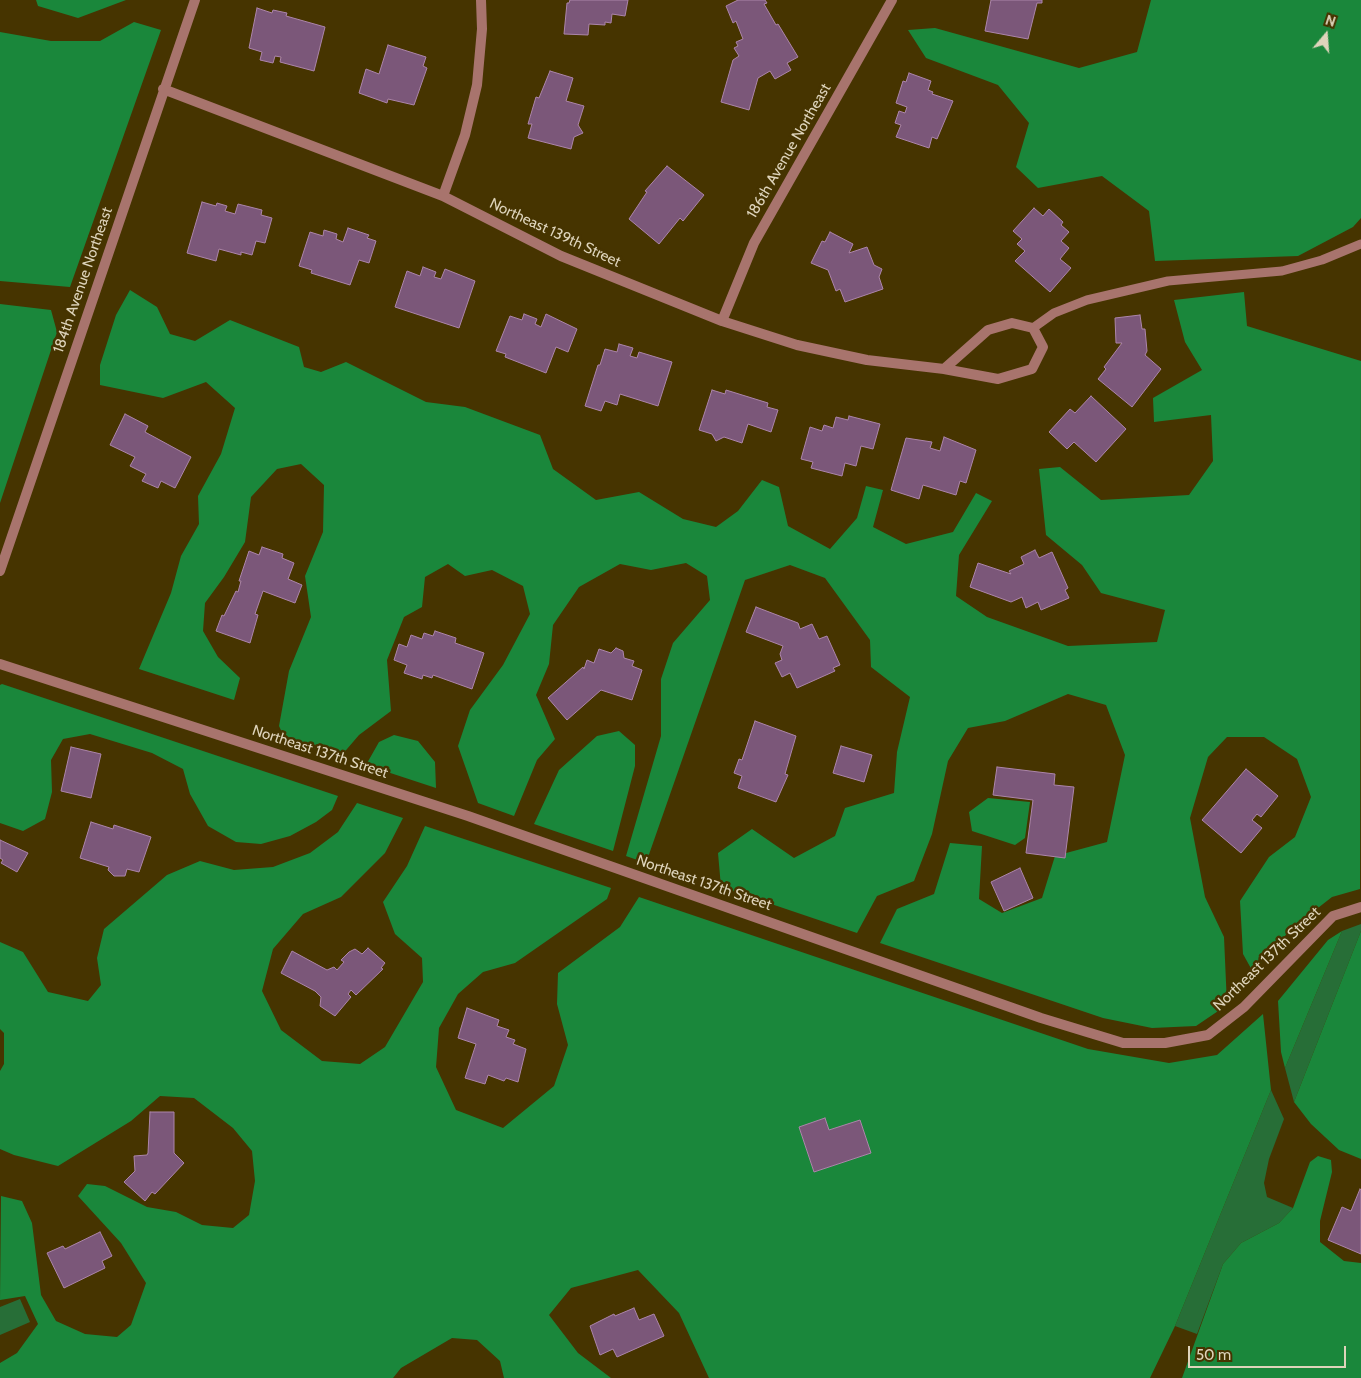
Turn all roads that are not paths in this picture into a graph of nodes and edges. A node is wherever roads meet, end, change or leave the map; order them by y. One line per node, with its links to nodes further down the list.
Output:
1 (195, 0): 4 (street, 184th Avenue Northeast)
2 (480, 0): 5 (street)
3 (892, 0): 7 (street, 186th Avenue Northeast)
4 (163, 89): 5 (street, Northeast 139th Street); 10 (street, 184th Avenue Northeast)
5 (443, 196): 7 (street, Northeast 139th Street)
6 (1361, 244): 8 (lane)
7 (722, 322): 9 (street, Northeast 139th Street)
8 (1033, 328): 9 (street); 9 (street, Northeast 139th Street)
9 (944, 369)
10 (0, 571)
11 (0, 664): 12 (street, Northeast 137th Street)
12 (1361, 907)

